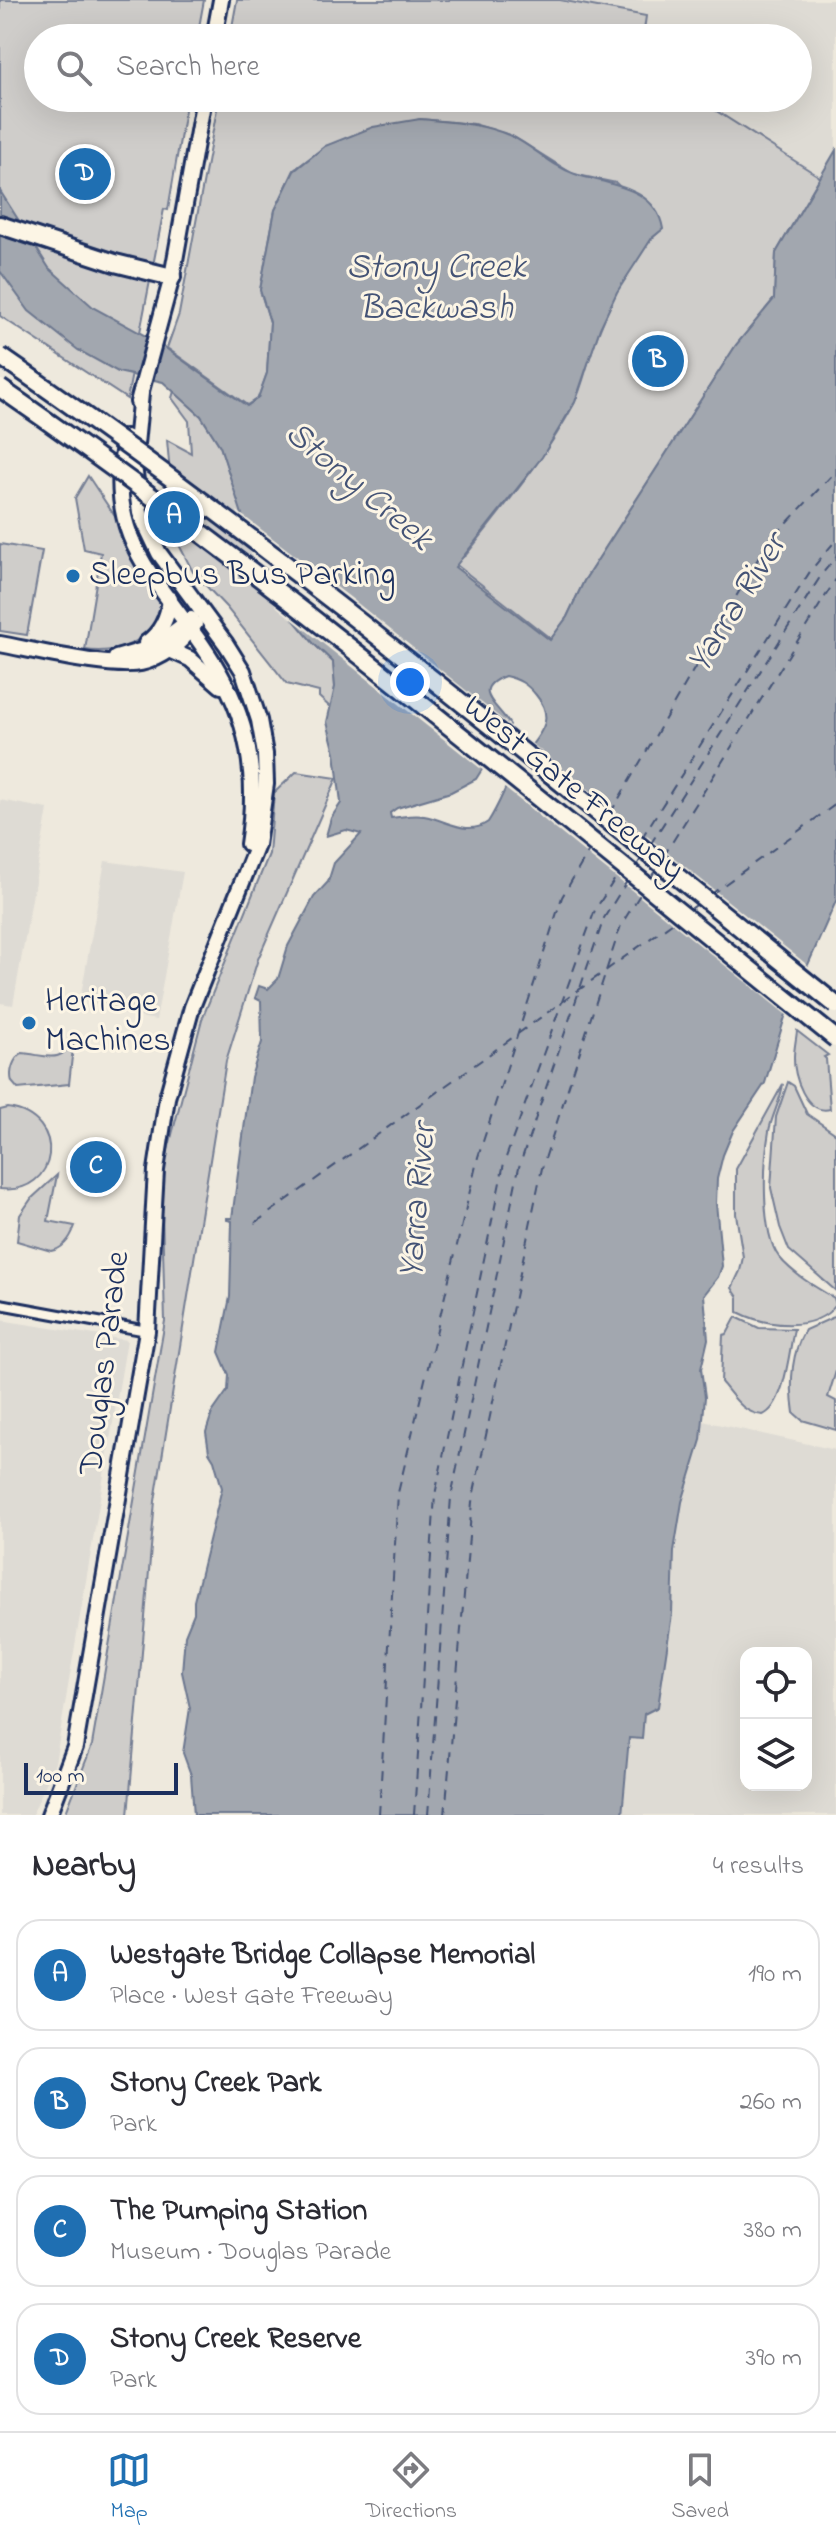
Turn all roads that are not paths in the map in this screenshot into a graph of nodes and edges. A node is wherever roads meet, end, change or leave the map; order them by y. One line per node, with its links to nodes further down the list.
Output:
1 (221, 0): 2 (main road)
2 (217, 24)
3 (201, 112): 5 (main road, Douglas Parade)
4 (0, 225): 5 (highway)
5 (172, 277): 7 (main road, Douglas Parade)
6 (0, 356): 17 (highway, West Gate Freeway, bridge)
7 (143, 387): 9 (main road, Douglas Parade); 10 (main road, Douglas Parade)
8 (0, 388): 18 (highway, West Gate Freeway, bridge)
9 (170, 599): 11 (main road, Douglas Parade); 14 (main road)
10 (203, 614): 11 (main road); 16 (main road, Douglas Parade)
11 (188, 625): 13 (main road); 14 (main road); 15 (main road, Douglas Parade)
12 (0, 644): 14 (main road)
13 (170, 650): 14 (main road); 15 (main road)
14 (106, 660)
15 (237, 710): 16 (main road, Douglas Parade)
16 (243, 877): 20 (main road, Douglas Parade)
17 (836, 1005)
18 (836, 1039)
19 (0, 1304): 20 (street)
20 (147, 1331): 21 (main road, Douglas Parade)
21 (49, 1815)

